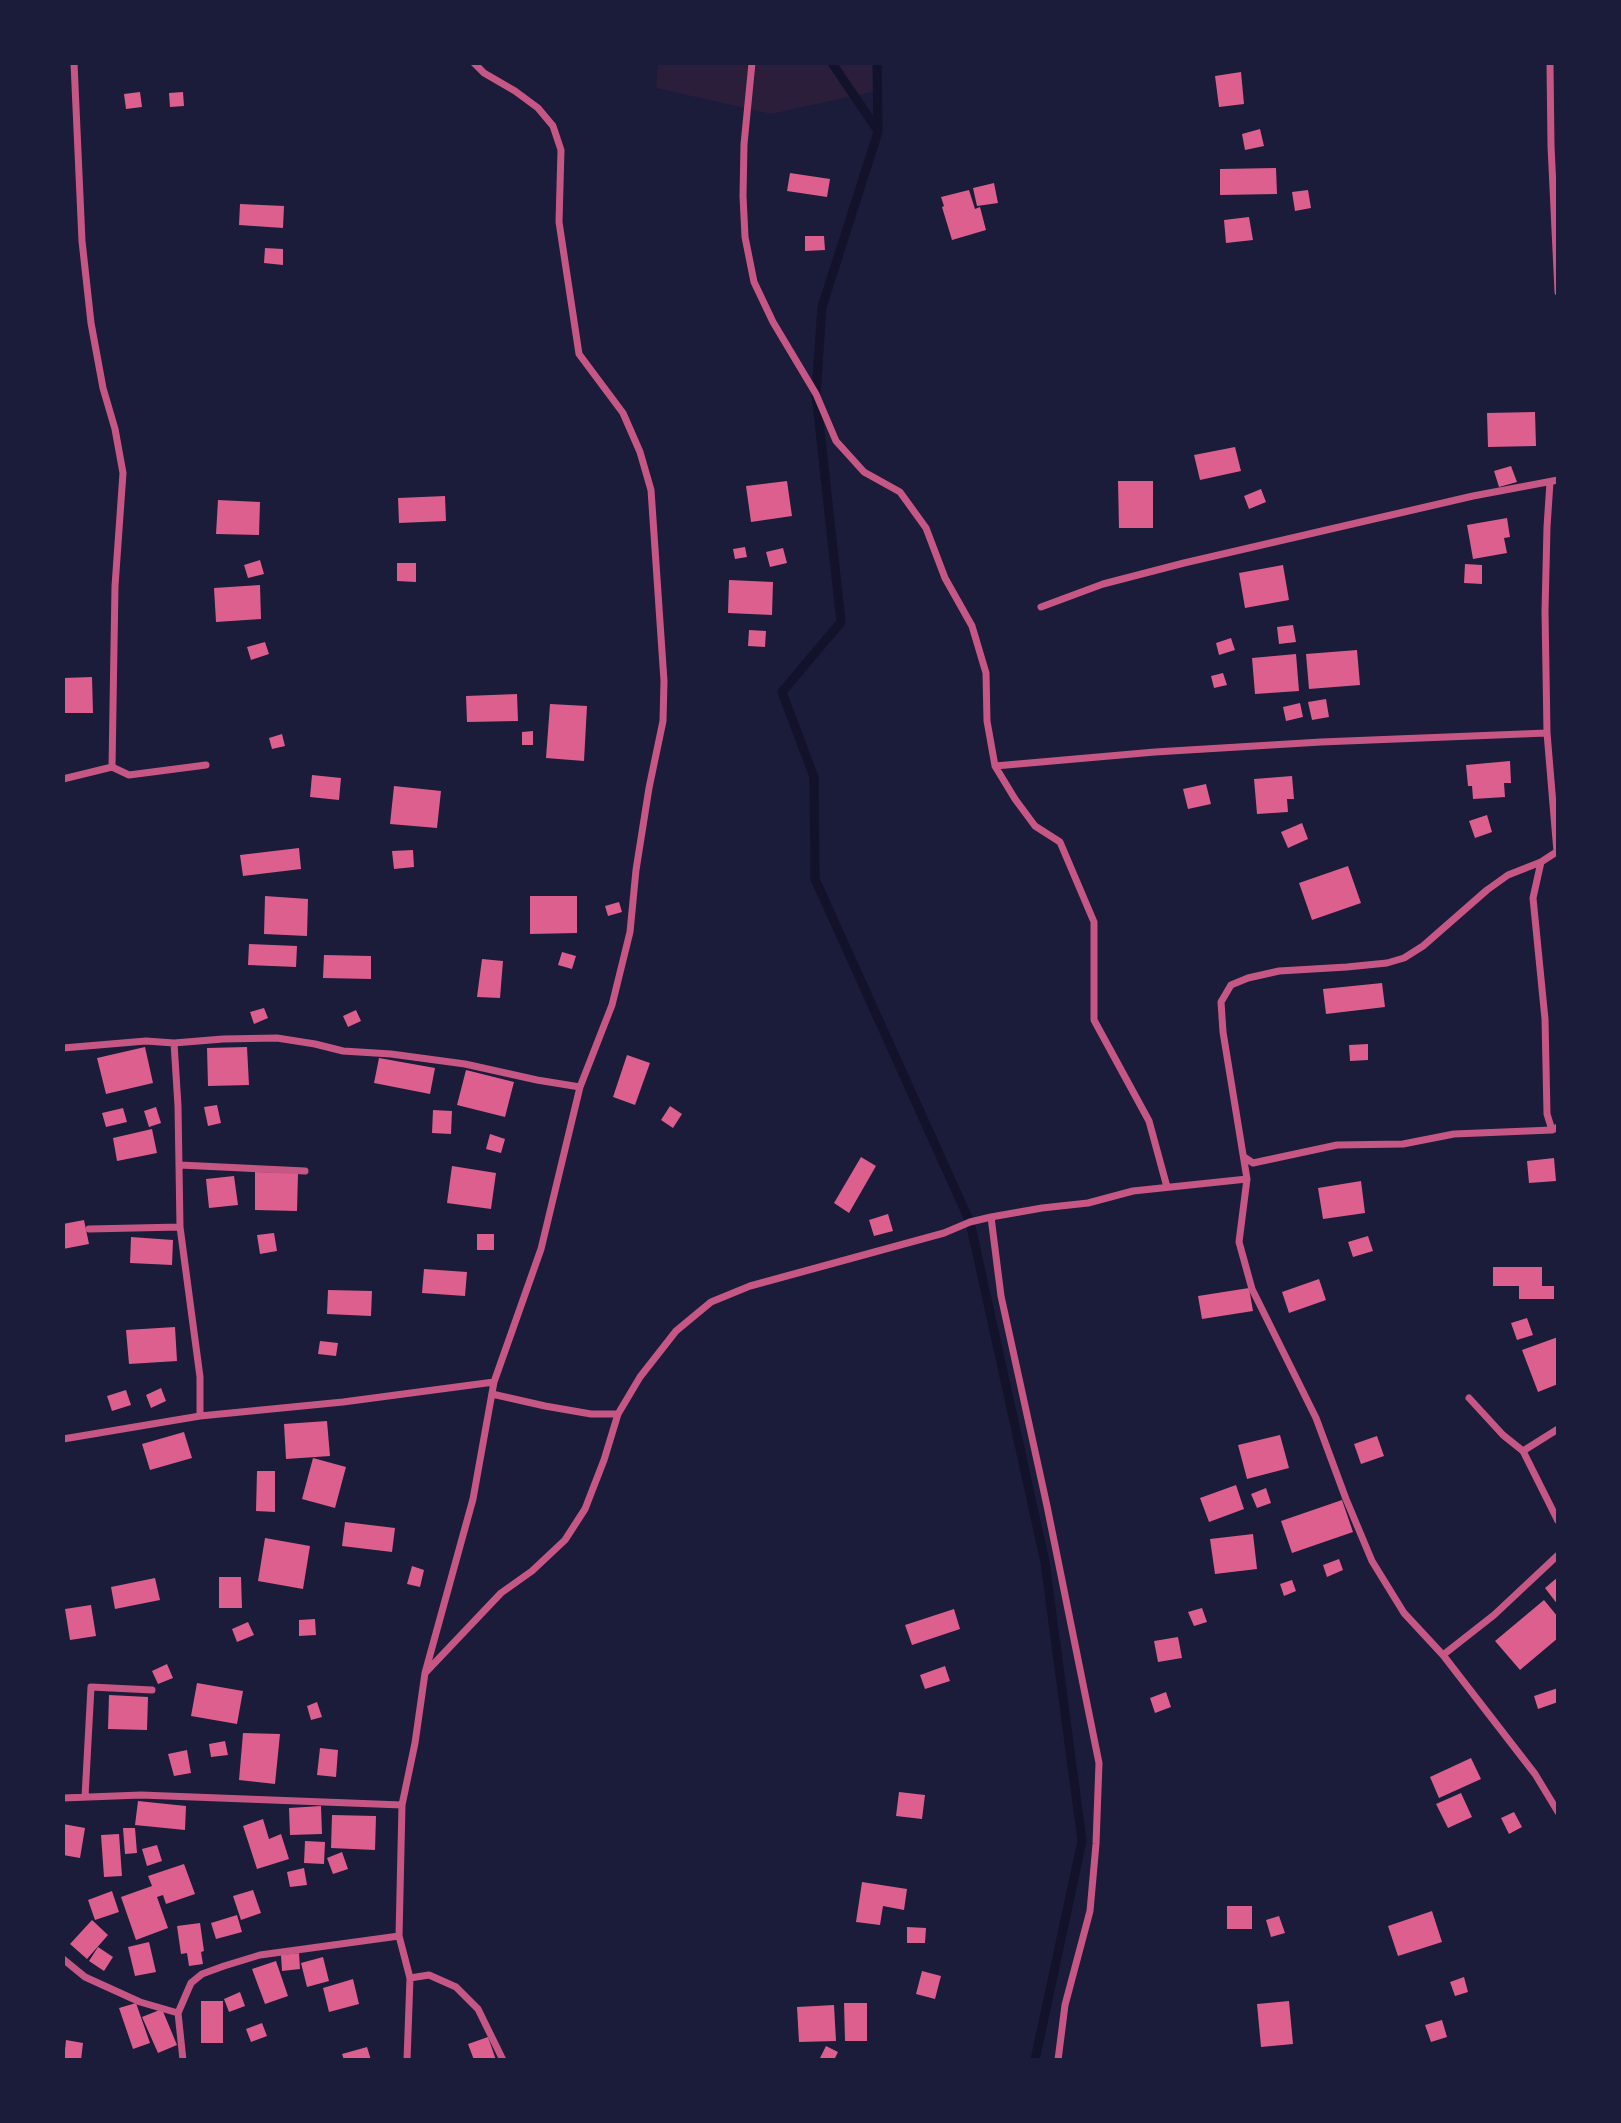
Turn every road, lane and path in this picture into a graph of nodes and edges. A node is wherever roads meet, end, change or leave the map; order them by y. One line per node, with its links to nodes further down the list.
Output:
1 (74, 63): 11 (street)
2 (474, 63): 17 (street)
3 (752, 63): 10 (street)
4 (1550, 63): 5 (street)
5 (1558, 292)
6 (1554, 481): 7 (street); 8 (street)
7 (1041, 607)
8 (1547, 733): 10 (street); 13 (street)
9 (206, 765): 11 (street)
10 (995, 766): 23 (street)
11 (112, 767): 12 (street)
12 (63, 779)
13 (1557, 851): 14 (street)
14 (1541, 862): 18 (street); 19 (street)
15 (174, 1043): 16 (street); 17 (street); 20 (street)
16 (63, 1048)
17 (580, 1087): 27 (street)
18 (1555, 1128): 19 (street)
19 (1244, 1157): 22 (street)
20 (180, 1165): 21 (street); 25 (street)
21 (305, 1171)
22 (1247, 1179): 23 (street); 37 (street)
23 (1167, 1187): 24 (street)
24 (991, 1217): 30 (street); 51 (street)
25 (180, 1227): 26 (street); 31 (street)
26 (89, 1229)
27 (494, 1381): 28 (street); 31 (street)
28 (492, 1394): 30 (street); 38 (street)
29 (1469, 1398): 34 (street)
30 (618, 1414): 38 (street)
31 (200, 1416): 33 (street)
32 (1558, 1429): 34 (street)
33 (63, 1439)
34 (1523, 1451): 35 (street)
35 (1558, 1521)
36 (1558, 1555): 37 (street)
37 (1443, 1655): 43 (street)
38 (425, 1673): 42 (street)
39 (152, 1690): 40 (street)
40 (85, 1797): 41 (street); 42 (street)
41 (63, 1798)
42 (402, 1805): 44 (street)
43 (1558, 1812)
44 (400, 1936): 46 (street); 47 (street)
45 (63, 1959): 47 (street)
46 (410, 1978): 49 (street); 50 (street)
47 (178, 2013): 48 (street)
48 (183, 2060)
49 (407, 2060)
50 (503, 2060)
51 (1058, 2060)

